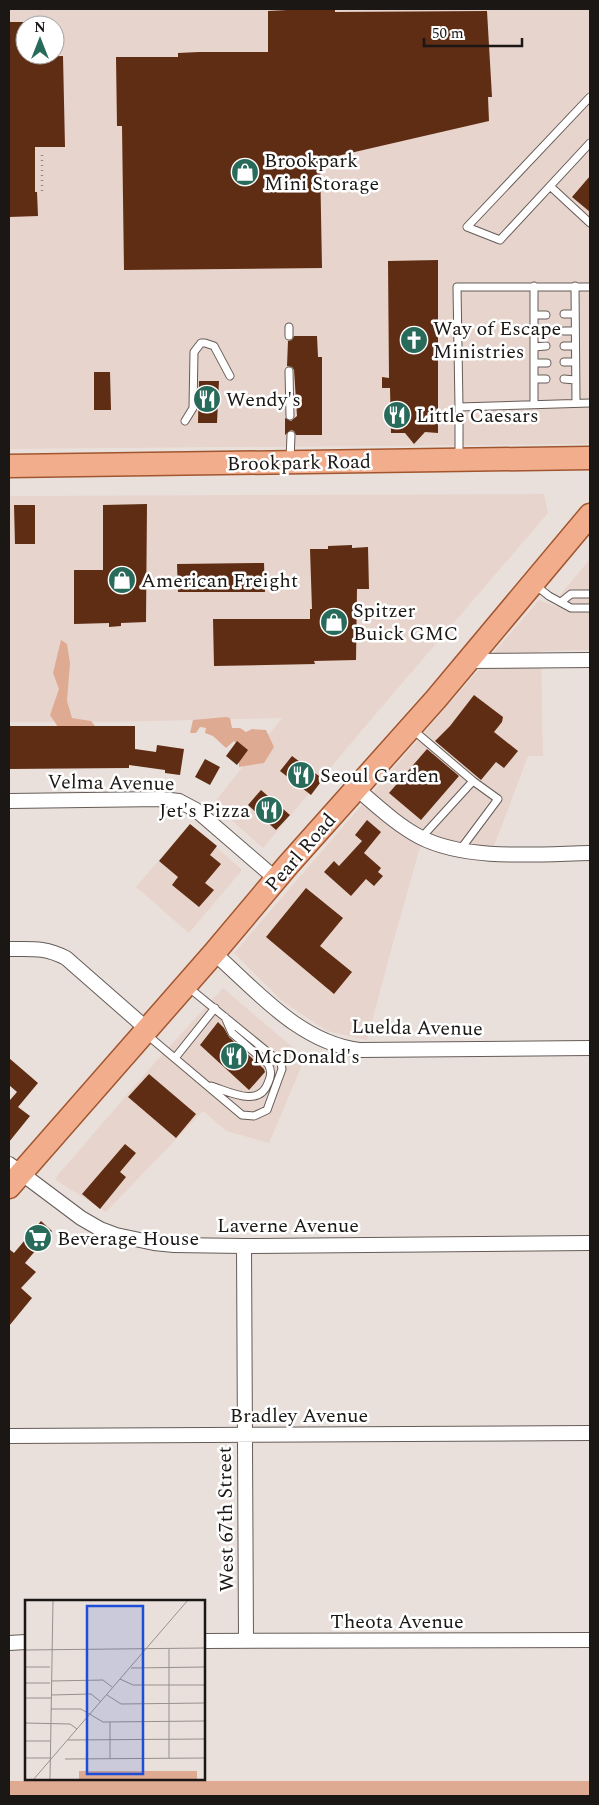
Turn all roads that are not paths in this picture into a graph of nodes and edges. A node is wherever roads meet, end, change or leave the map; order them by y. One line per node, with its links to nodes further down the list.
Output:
1 (590, 97): 3 (lane)
2 (590, 143): 3 (lane)
3 (550, 186): 4 (lane)
4 (590, 223)
5 (534, 286): 6 (lane); 10 (lane); 35 (lane)
6 (575, 286): 7 (lane); 9 (lane)
7 (590, 286)
8 (564, 314): 9 (lane)
9 (575, 314): 16 (lane)
10 (534, 315): 11 (lane); 13 (lane)
11 (546, 315)
12 (289, 327): 17 (lane)
13 (534, 331): 14 (lane); 21 (lane)
14 (545, 331)
15 (564, 331): 16 (lane)
16 (575, 331): 20 (lane)
17 (289, 336)
18 (546, 346): 21 (lane)
19 (564, 346): 20 (lane)
20 (575, 346): 24 (lane)
21 (534, 347): 25 (lane)
22 (547, 362): 25 (lane)
23 (564, 362): 24 (lane)
24 (576, 362): 31 (lane)
25 (534, 363): 28 (lane)
26 (289, 371): 36 (lane)
27 (230, 376): 37 (lane)
28 (535, 379): 29 (lane); 34 (lane)
29 (546, 379)
30 (564, 379): 31 (lane)
31 (575, 380): 32 (lane)
32 (576, 403): 33 (lane); 34 (lane)
33 (590, 403)
34 (534, 404): 35 (lane)
35 (459, 406): 40 (lane)
36 (290, 416)
37 (185, 421)
38 (290, 435): 41 (lane)
39 (590, 458): 40 (main road, Brookpark Road)
40 (459, 460): 41 (main road, Brookpark Road)
41 (290, 462): 42 (main road, Brookpark Road)
42 (9, 466)
43 (590, 515): 44 (main road, Pearl Road)
44 (533, 583): 46 (lane); 49 (main road, Pearl Road)
45 (590, 594): 46 (lane)
46 (561, 602): 47 (lane)
47 (590, 608)
48 (590, 660): 49 (street)
49 (468, 661): 50 (main road, Pearl Road)
50 (411, 728): 51 (lane); 52 (main road, Pearl Road)
51 (473, 781): 54 (lane); 55 (lane)
52 (356, 788): 54 (street); 57 (main road, Pearl Road)
53 (9, 801): 57 (street, Velma Avenue)
54 (420, 838): 55 (street)
55 (460, 850): 56 (street)
56 (590, 854)
57 (276, 878): 59 (main road, Pearl Road)
58 (9, 949): 63 (street)
59 (214, 953): 60 (main road, Pearl Road); 64 (street, Luelda Avenue)
60 (186, 985): 61 (lane); 63 (main road, Pearl Road)
61 (215, 1008): 62 (lane); 65 (lane)
62 (224, 1016): 66 (lane); 66 (lane)
63 (146, 1031): 65 (lane); 67 (main road, Pearl Road)
64 (590, 1048)
65 (174, 1058): 66 (lane)
66 (206, 1084)
67 (13, 1175): 69 (street, Laverne Avenue)
68 (590, 1243): 69 (street, Laverne Avenue)
69 (244, 1246): 71 (street, West 67th Street)
70 (590, 1433): 71 (street, Bradley Avenue)
71 (244, 1435): 72 (street, Bradley Avenue); 75 (street, West 67th Street)
72 (9, 1436)
73 (590, 1640): 75 (street, Theota Avenue)
74 (205, 1641): 75 (street, Theota Avenue)
75 (246, 1641)
76 (9, 1642): 77 (street)
77 (25, 1642)

